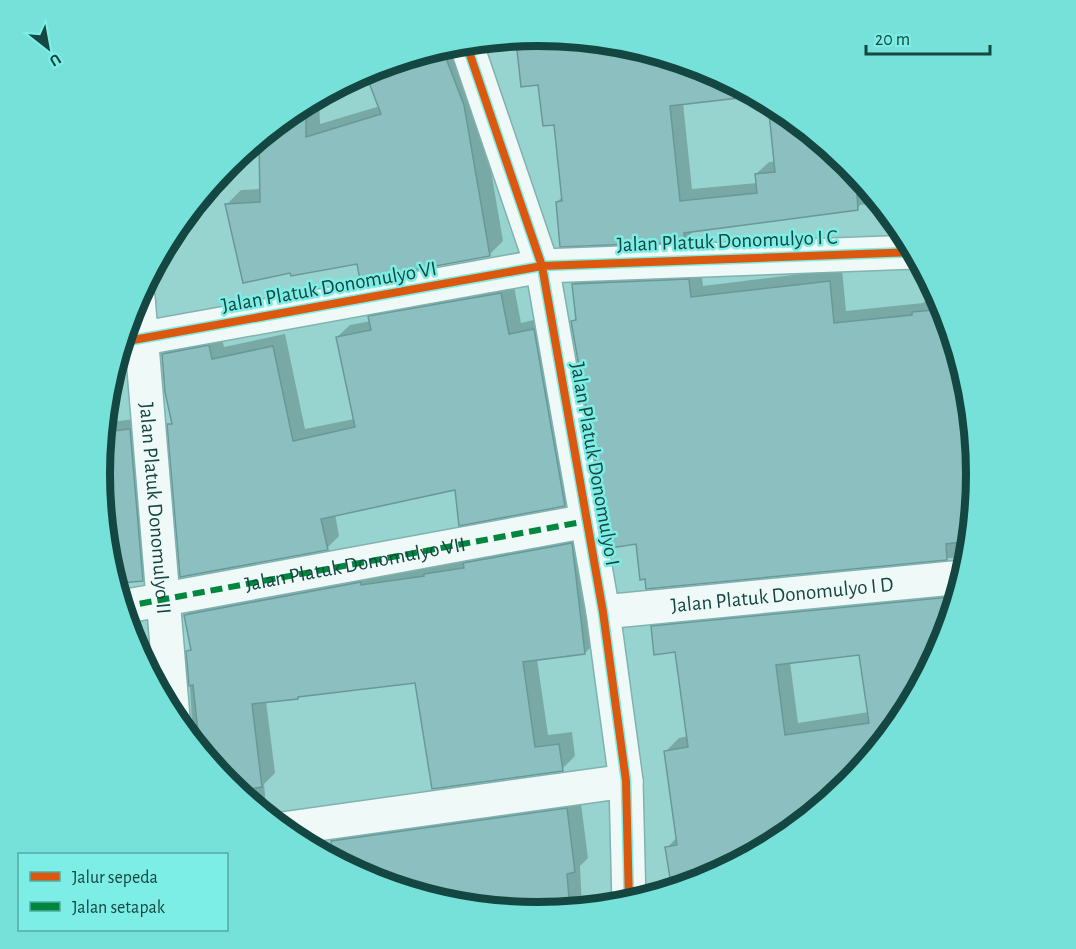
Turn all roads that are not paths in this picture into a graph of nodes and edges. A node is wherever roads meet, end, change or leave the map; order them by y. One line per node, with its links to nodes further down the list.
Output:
1 (469, 52): 3 (street, Jalan Platuk Donomulyo I)
2 (904, 252): 3 (street, Jalan Platuk Donomulyo I C)
3 (542, 266): 4 (street, Jalan Platuk Donomulyo VI); 5 (street, Jalan Platuk Donomulyo I)
4 (132, 340): 7 (street, Jalan Platuk Donomulyo II)
5 (586, 521): 7 (street, Jalan Platuk Donomulyo VII); 9 (street, Jalan Platuk Donomulyo I)
6 (953, 578): 9 (street, Jalan Platuk Donomulyo I D)
7 (163, 599): 8 (street, Jalan Platuk Donomulyo VII); 10 (street, Jalan Platuk Donomulyo II)
8 (131, 605)
9 (603, 612): 11 (street, Jalan Platuk Donomulyo I)
10 (171, 694)
11 (626, 781): 12 (street); 13 (street, Jalan Platuk Donomulyo I)
12 (296, 827)
13 (629, 892)

